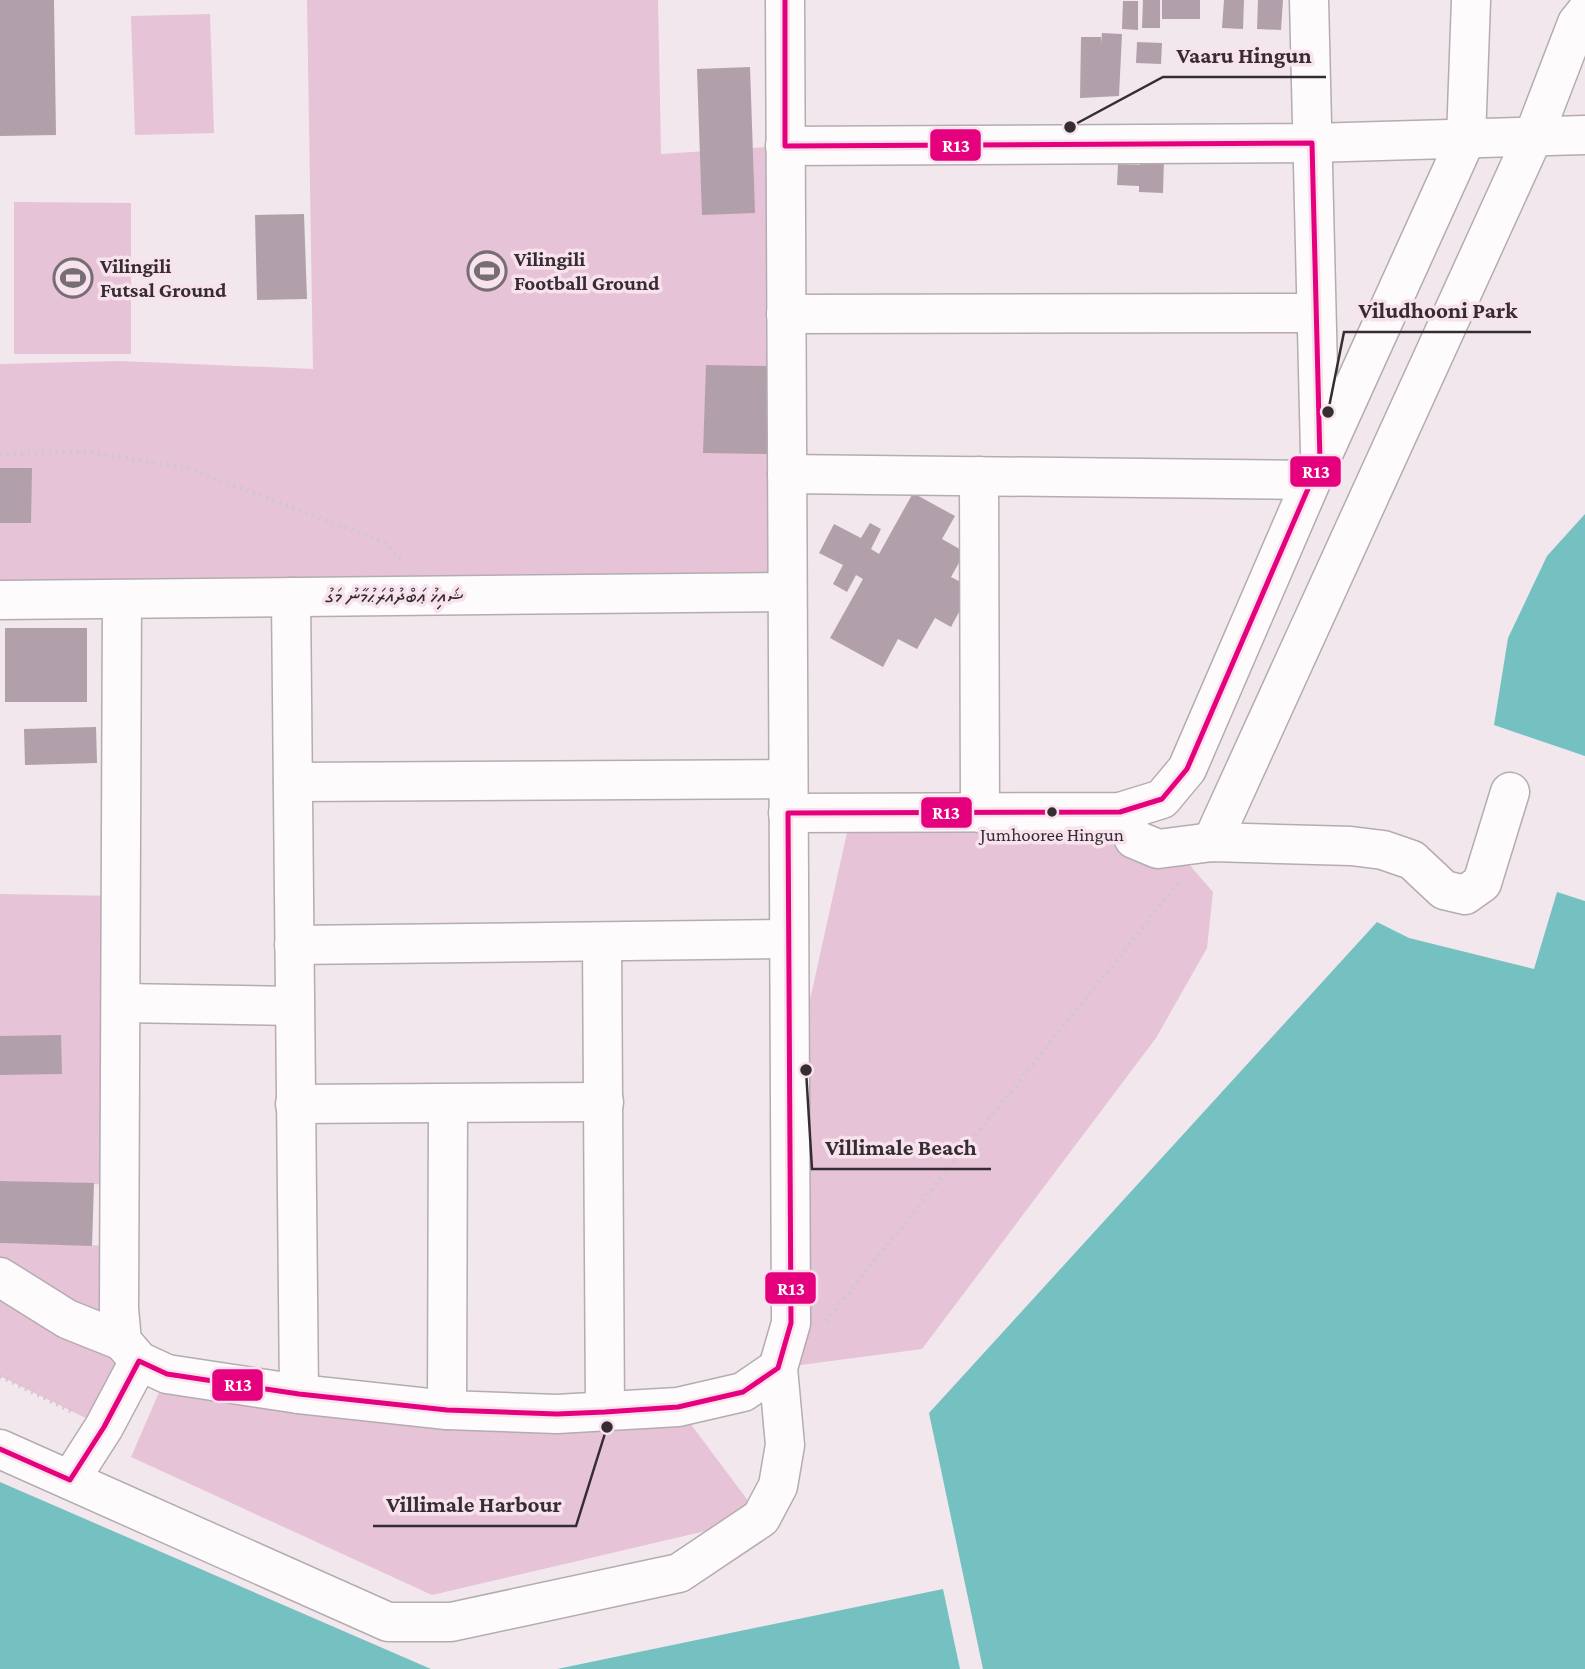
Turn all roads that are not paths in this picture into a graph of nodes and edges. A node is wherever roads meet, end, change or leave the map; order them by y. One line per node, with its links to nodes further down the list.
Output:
1 (785, 0): 9 (street)
2 (1309, 0): 8 (street)
3 (1471, 0): 7 (street)
4 (1585, 13): 5 (street)
5 (1534, 135): 6 (street); 7 (street); 24 (street)
6 (1585, 135)
7 (1466, 139): 8 (street); 12 (street)
8 (1311, 143): 9 (street); 10 (street)
9 (785, 146): 11 (street)
10 (1314, 313): 11 (street); 12 (street)
11 (786, 314): 13 (street)
12 (1316, 470): 14 (street); 22 (street)
13 (787, 474): 14 (street); 15 (street)
14 (979, 476): 23 (street)
15 (788, 592): 16 (street, ޝައިިޚު ޢަބްދުއްރަޙުމާނު މަގު); 21 (street)
16 (292, 597): 17 (street, ޝައިިޚު ޢަބްދުއްރަޙުމާނު މަގު); 19 (street)
17 (122, 599): 18 (street, ޝައިިޚު ޢަބްދުއްރަޙުމާނު މަގު); 28 (street)
18 (0, 600)
19 (293, 782): 21 (street); 27 (street)
20 (1510, 792): 24 (street)
21 (788, 796): 23 (street); 25 (street)
22 (1120, 812): 23 (street); 24 (street)
23 (980, 813)
24 (1212, 842)
25 (789, 939): 26 (street); 35 (street)
26 (603, 942): 27 (street); 30 (street)
27 (294, 945): 29 (street)
28 (121, 1003): 29 (street); 34 (street)
29 (295, 1006): 31 (street)
30 (604, 1102): 32 (street); 38 (street)
31 (295, 1104): 32 (street); 36 (street)
32 (447, 1105): 37 (street)
33 (0, 1277): 34 (street)
34 (130, 1351): 36 (street); 40 (street)
35 (778, 1368): 38 (street); 40 (street)
36 (299, 1394): 37 (street)
37 (447, 1410): 38 (street)
38 (606, 1412)
39 (0, 1449): 40 (street)
40 (70, 1480)

